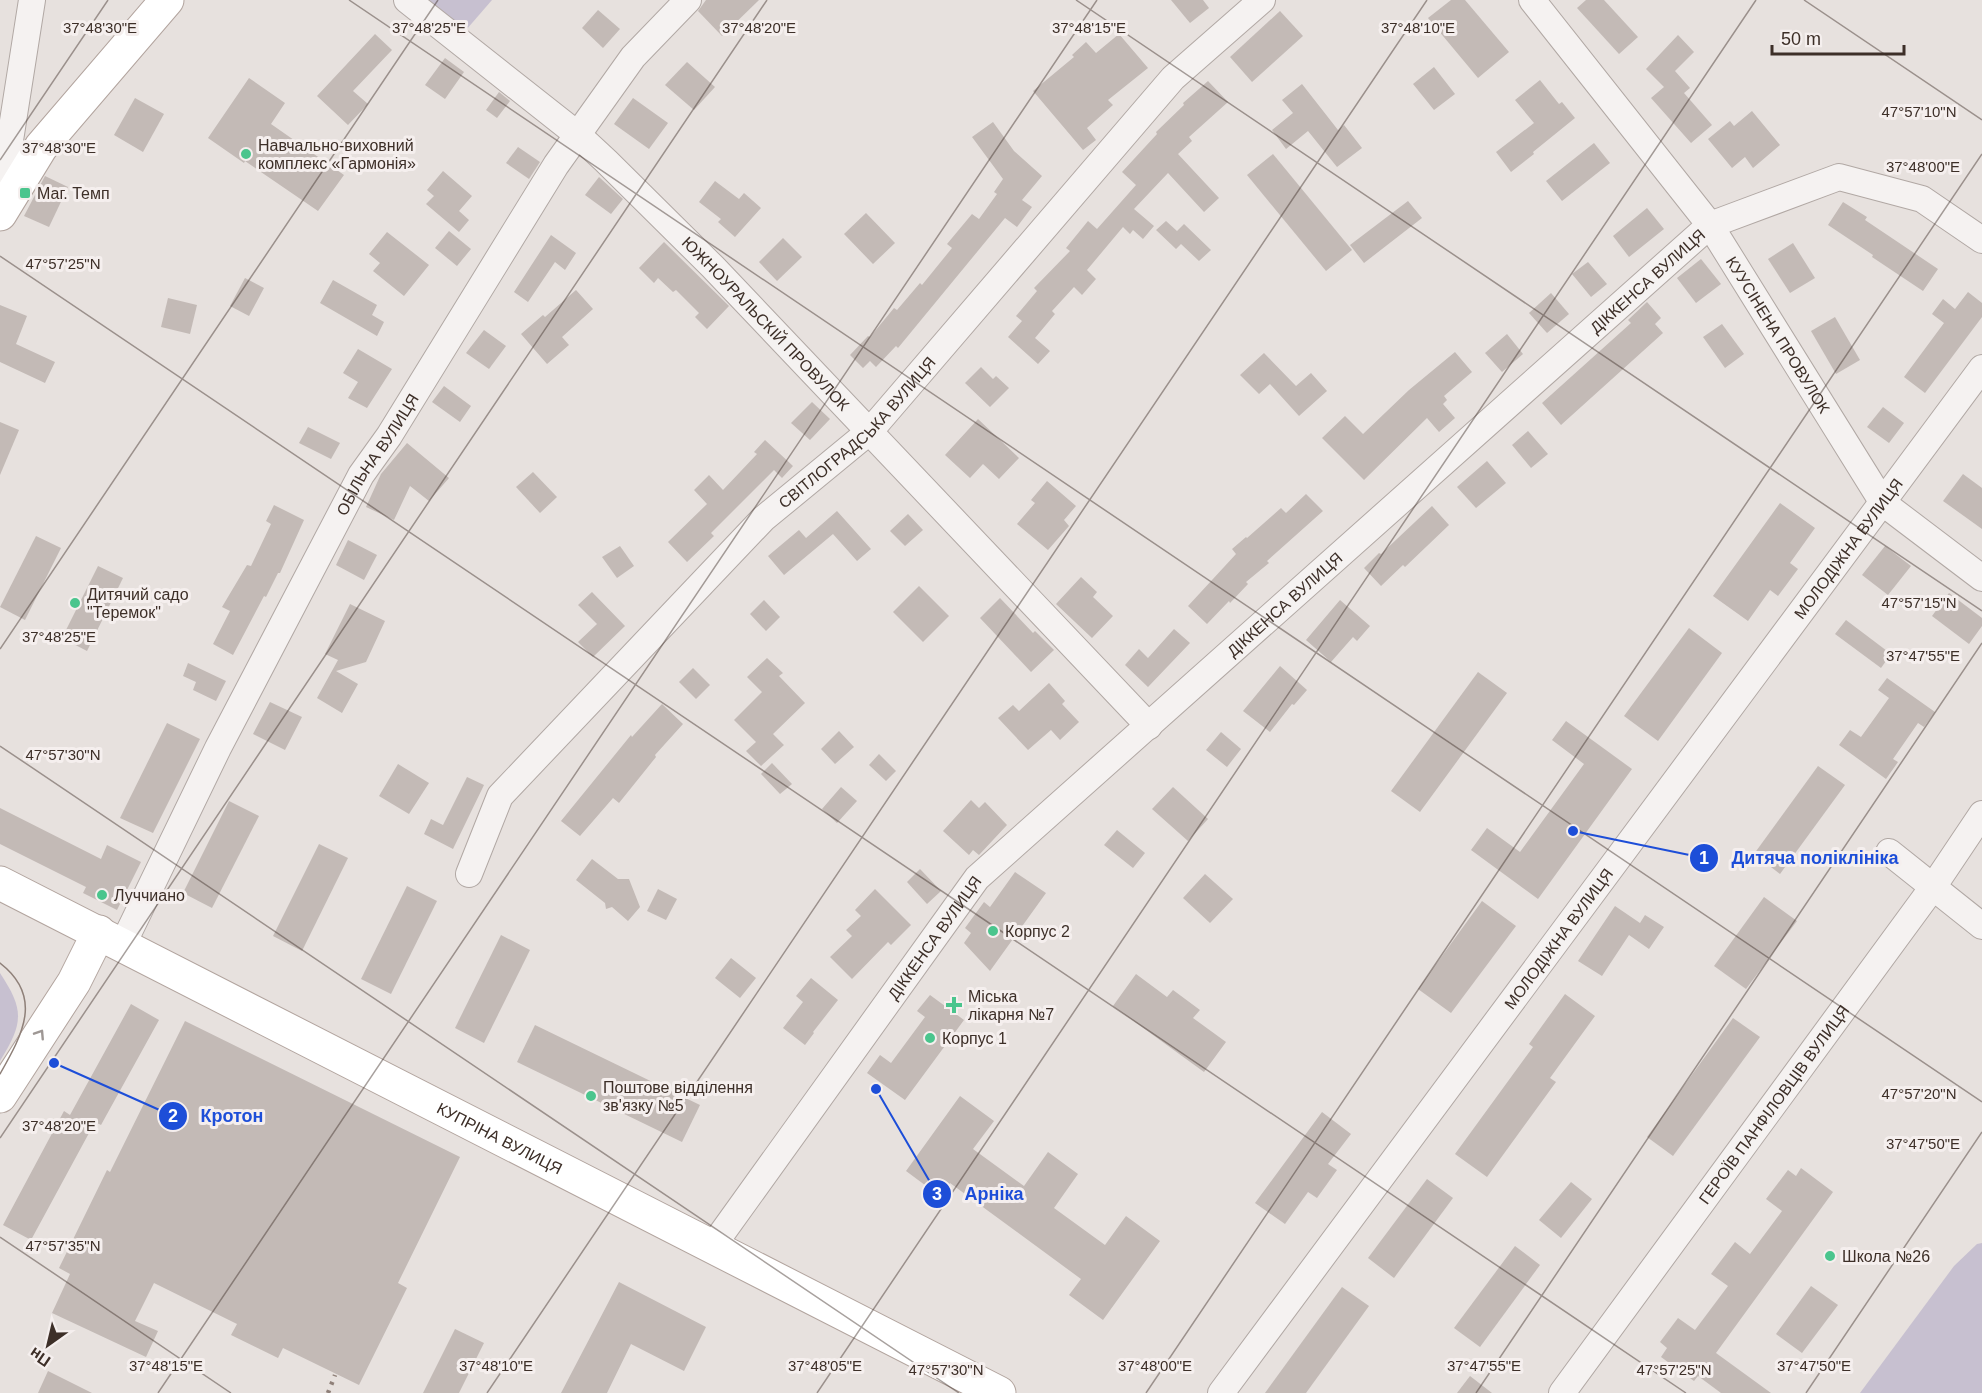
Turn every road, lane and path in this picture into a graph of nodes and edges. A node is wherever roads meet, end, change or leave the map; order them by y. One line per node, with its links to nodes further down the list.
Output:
1 (32, 0): 8 (street)
2 (167, 0): 9 (main road)
3 (407, 0): 7 (street, ЮЖНОУРАЛЬСКІЙ ПРОВУЛОК)
4 (688, 0): 7 (street, ОБІЛЬНА ВУЛИЦЯ)
5 (1262, 0): 13 (street, СВІТЛОГРАДСЬКА ВУЛИЦЯ)
6 (1532, 0): 10 (street, КУУСІНЕНА ПРОВУЛОК)
7 (578, 135): 13 (street, ЮЖНОУРАЛЬСКІЙ ПРОВУЛОК); 23 (street, ОБІЛЬНА ВУЛИЦЯ)
8 (0, 204)
9 (0, 214)
10 (1710, 225): 11 (street, ДІККЕНСА ВУЛИЦЯ); 14 (street, КУУСІНЕНА ПРОВУЛОК); 16 (street, ДІККЕНСА ВУЛИЦЯ)
11 (1982, 240)
12 (1982, 368): 14 (street, МОЛОДІЖНА ВУЛИЦЯ)
13 (870, 431): 16 (street, ЮЖНОУРАЛЬСКІЙ ПРОВУЛОК); 19 (street, СВІТЛОГРАДСЬКА ВУЛИЦЯ)
14 (1883, 503): 15 (street); 27 (street, МОЛОДІЖНА ВУЛИЦЯ)
15 (1982, 578)
16 (1149, 726): 25 (street, ДІККЕНСА ВУЛИЦЯ)
17 (1982, 814): 21 (street, ГЕРОЇВ ПАНФІЛОВЦІВ ВУЛИЦЯ)
18 (1889, 852): 21 (street)
19 (469, 874)
20 (0, 883): 23 (main road, КУПРІНА ВУЛИЦЯ)
21 (1933, 887): 22 (street); 28 (street, ГЕРОЇВ ПАНФІЛОВЦІВ ВУЛИЦЯ)
22 (1982, 926)
23 (111, 938): 24 (main road, one-way to 23); 25 (main road, КУПРІНА ВУЛИЦЯ)
24 (0, 1096)
25 (712, 1247): 26 (main road, КУПРІНА ВУЛИЦЯ)
26 (999, 1393)
27 (1221, 1393)
28 (1563, 1393)

